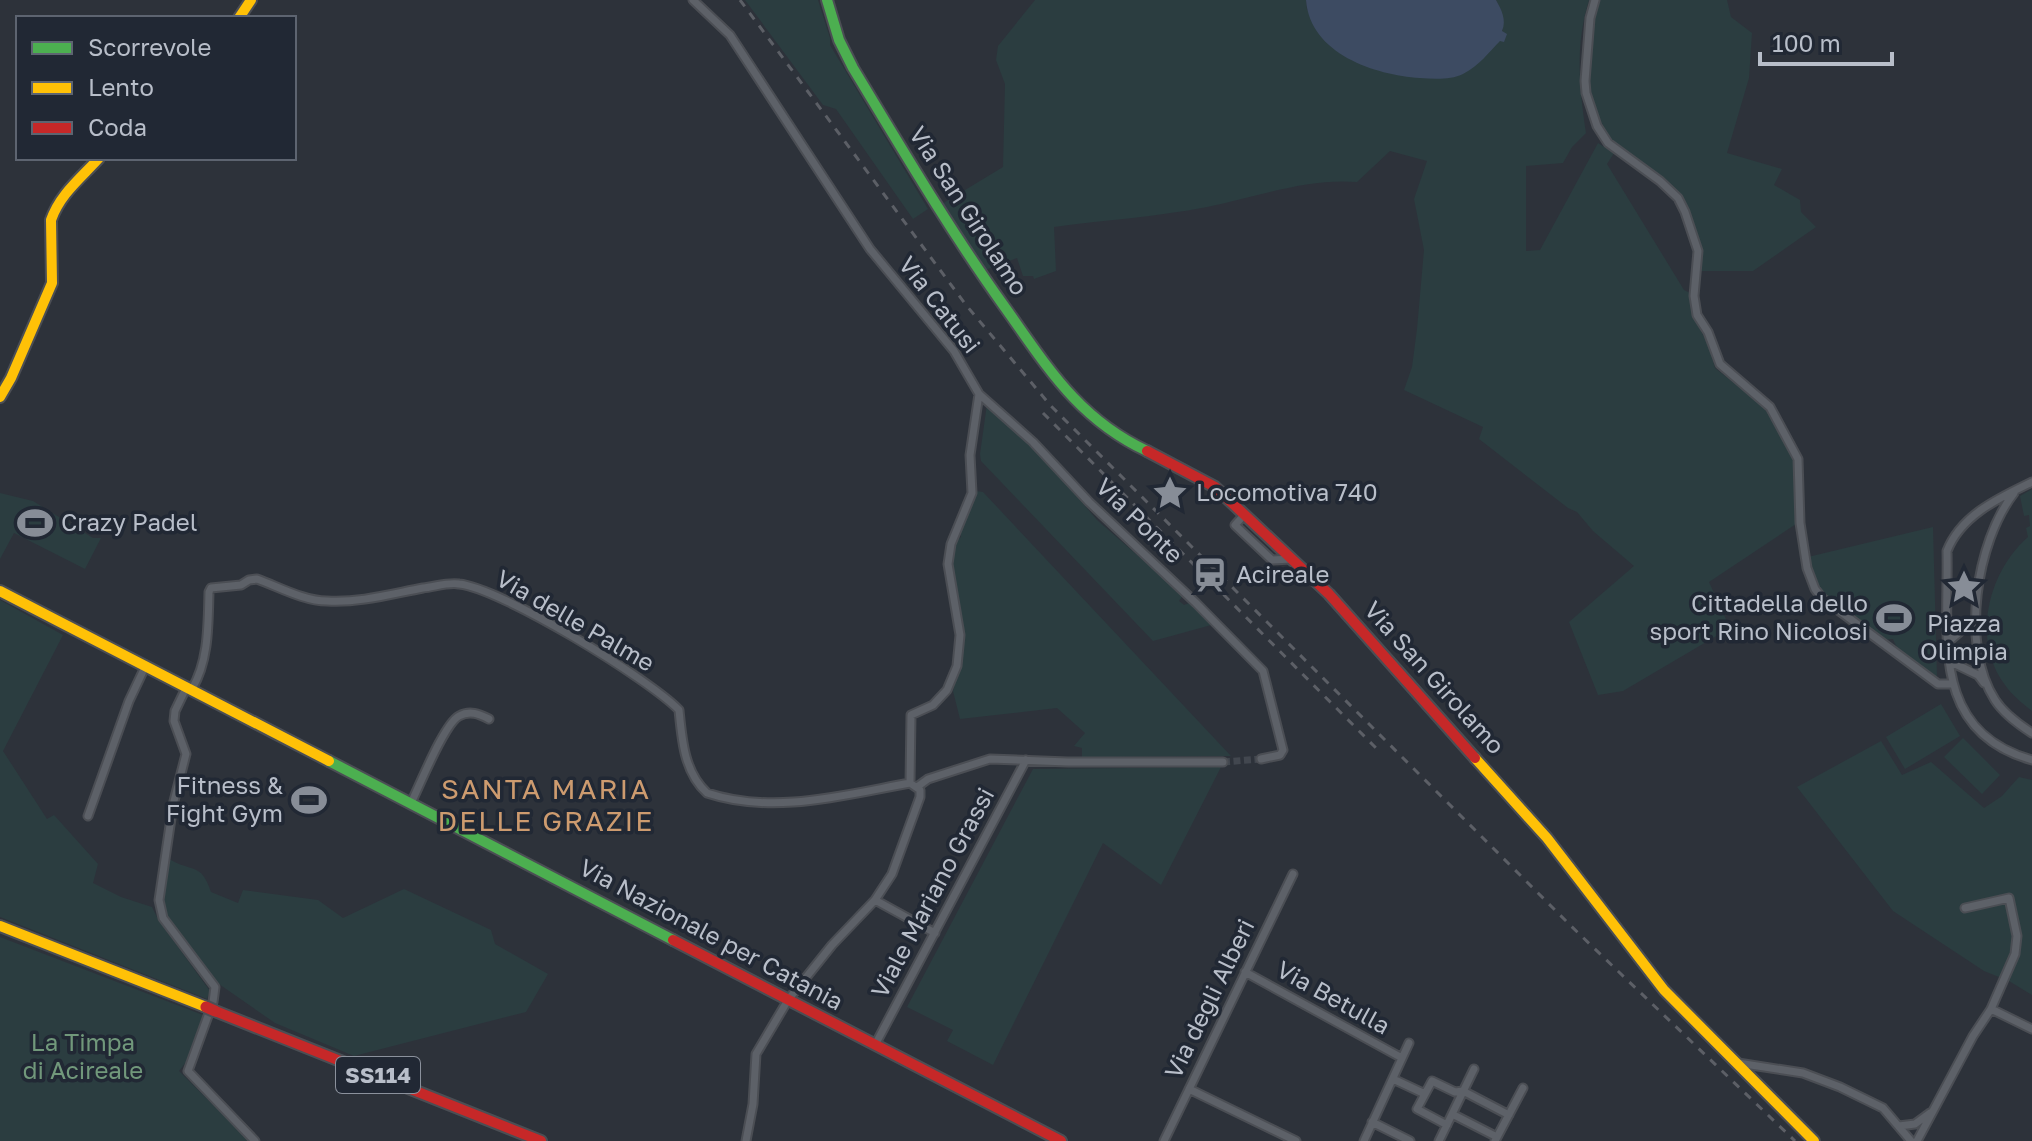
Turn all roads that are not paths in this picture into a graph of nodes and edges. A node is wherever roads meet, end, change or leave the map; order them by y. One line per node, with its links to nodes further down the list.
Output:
1 (693, 0): 5 (street, Via Catusi)
2 (827, 0): 9 (street, Via San Girolamo)
3 (1595, 0): 16 (street)
4 (97, 160): 6 (street)
5 (979, 394): 21 (street, Via Ponte); 25 (street)
6 (0, 397)
7 (2032, 482): 8 (street)
8 (2018, 489): 12 (street); 13 (street)
9 (1245, 514): 10 (street, Via San Girolamo); 10 (street)
10 (1292, 559): 40 (street, Via San Girolamo)
11 (0, 591): 15 (street, Via Nazionale per Catania)
12 (1976, 618): 13 (street); 18 (street)
13 (1949, 641): 14 (street)
14 (1949, 661): 16 (street); 18 (street)
15 (146, 665): 17 (street, Via Nazionale per Catania); 27 (street)
16 (1951, 684): 22 (street)
17 (190, 688): 25 (street, Via delle Palme); 26 (street, Via Nazionale per Catania); 55 (street)
18 (1988, 688): 20 (street)
19 (489, 719): 26 (street)
20 (2032, 733)
21 (1261, 759)
22 (2032, 759)
23 (1026, 760): 24 (street); 25 (street); 32 (street, Viale Mariano Grassi)
24 (1223, 762)
25 (914, 785): 29 (street)
26 (411, 803): 34 (street, Via Nazionale per Catania)
27 (88, 816)
28 (1293, 874): 33 (street, Via degli Alberi)
29 (875, 900): 32 (street); 34 (street)
30 (1965, 908): 35 (street)
31 (0, 926): 56 (street, SS114)
32 (935, 933): 38 (street, Viale Mariano Grassi)
33 (1245, 972): 39 (street, Via Betulla); 44 (street, Via degli Alberi)
34 (788, 1000): 38 (street, Via Nazionale per Catania); 57 (street)
35 (1991, 1009): 36 (street); 47 (street)
36 (2032, 1029)
37 (1409, 1043): 39 (street)
38 (875, 1045): 58 (street, Via Nazionale per Catania)
39 (1402, 1058): 42 (street)
40 (1735, 1063): 52 (street); 63 (street, Via San Girolamo)
41 (1474, 1069): 45 (street)
42 (1393, 1079): 46 (street); 50 (street)
43 (1523, 1088): 49 (street)
44 (1189, 1089): 59 (street, Via degli Alberi); 60 (street)
45 (1463, 1091): 46 (street); 48 (street); 49 (street)
46 (1425, 1094): 51 (street)
47 (1930, 1113): 52 (street); 65 (street)
48 (1452, 1114): 51 (street); 53 (street)
49 (1509, 1115): 53 (street)
50 (1372, 1122): 61 (street); 62 (street)
51 (1447, 1125): 54 (street)
52 (1899, 1126): 64 (street)
53 (1496, 1139)
54 (1443, 1140)
55 (255, 1141)
56 (541, 1141)
57 (746, 1141)
58 (1061, 1141)
59 (1164, 1141)
60 (1296, 1141)
61 (1364, 1141)
62 (1410, 1141)
63 (1814, 1141)
64 (1911, 1141)
65 (1917, 1141)

